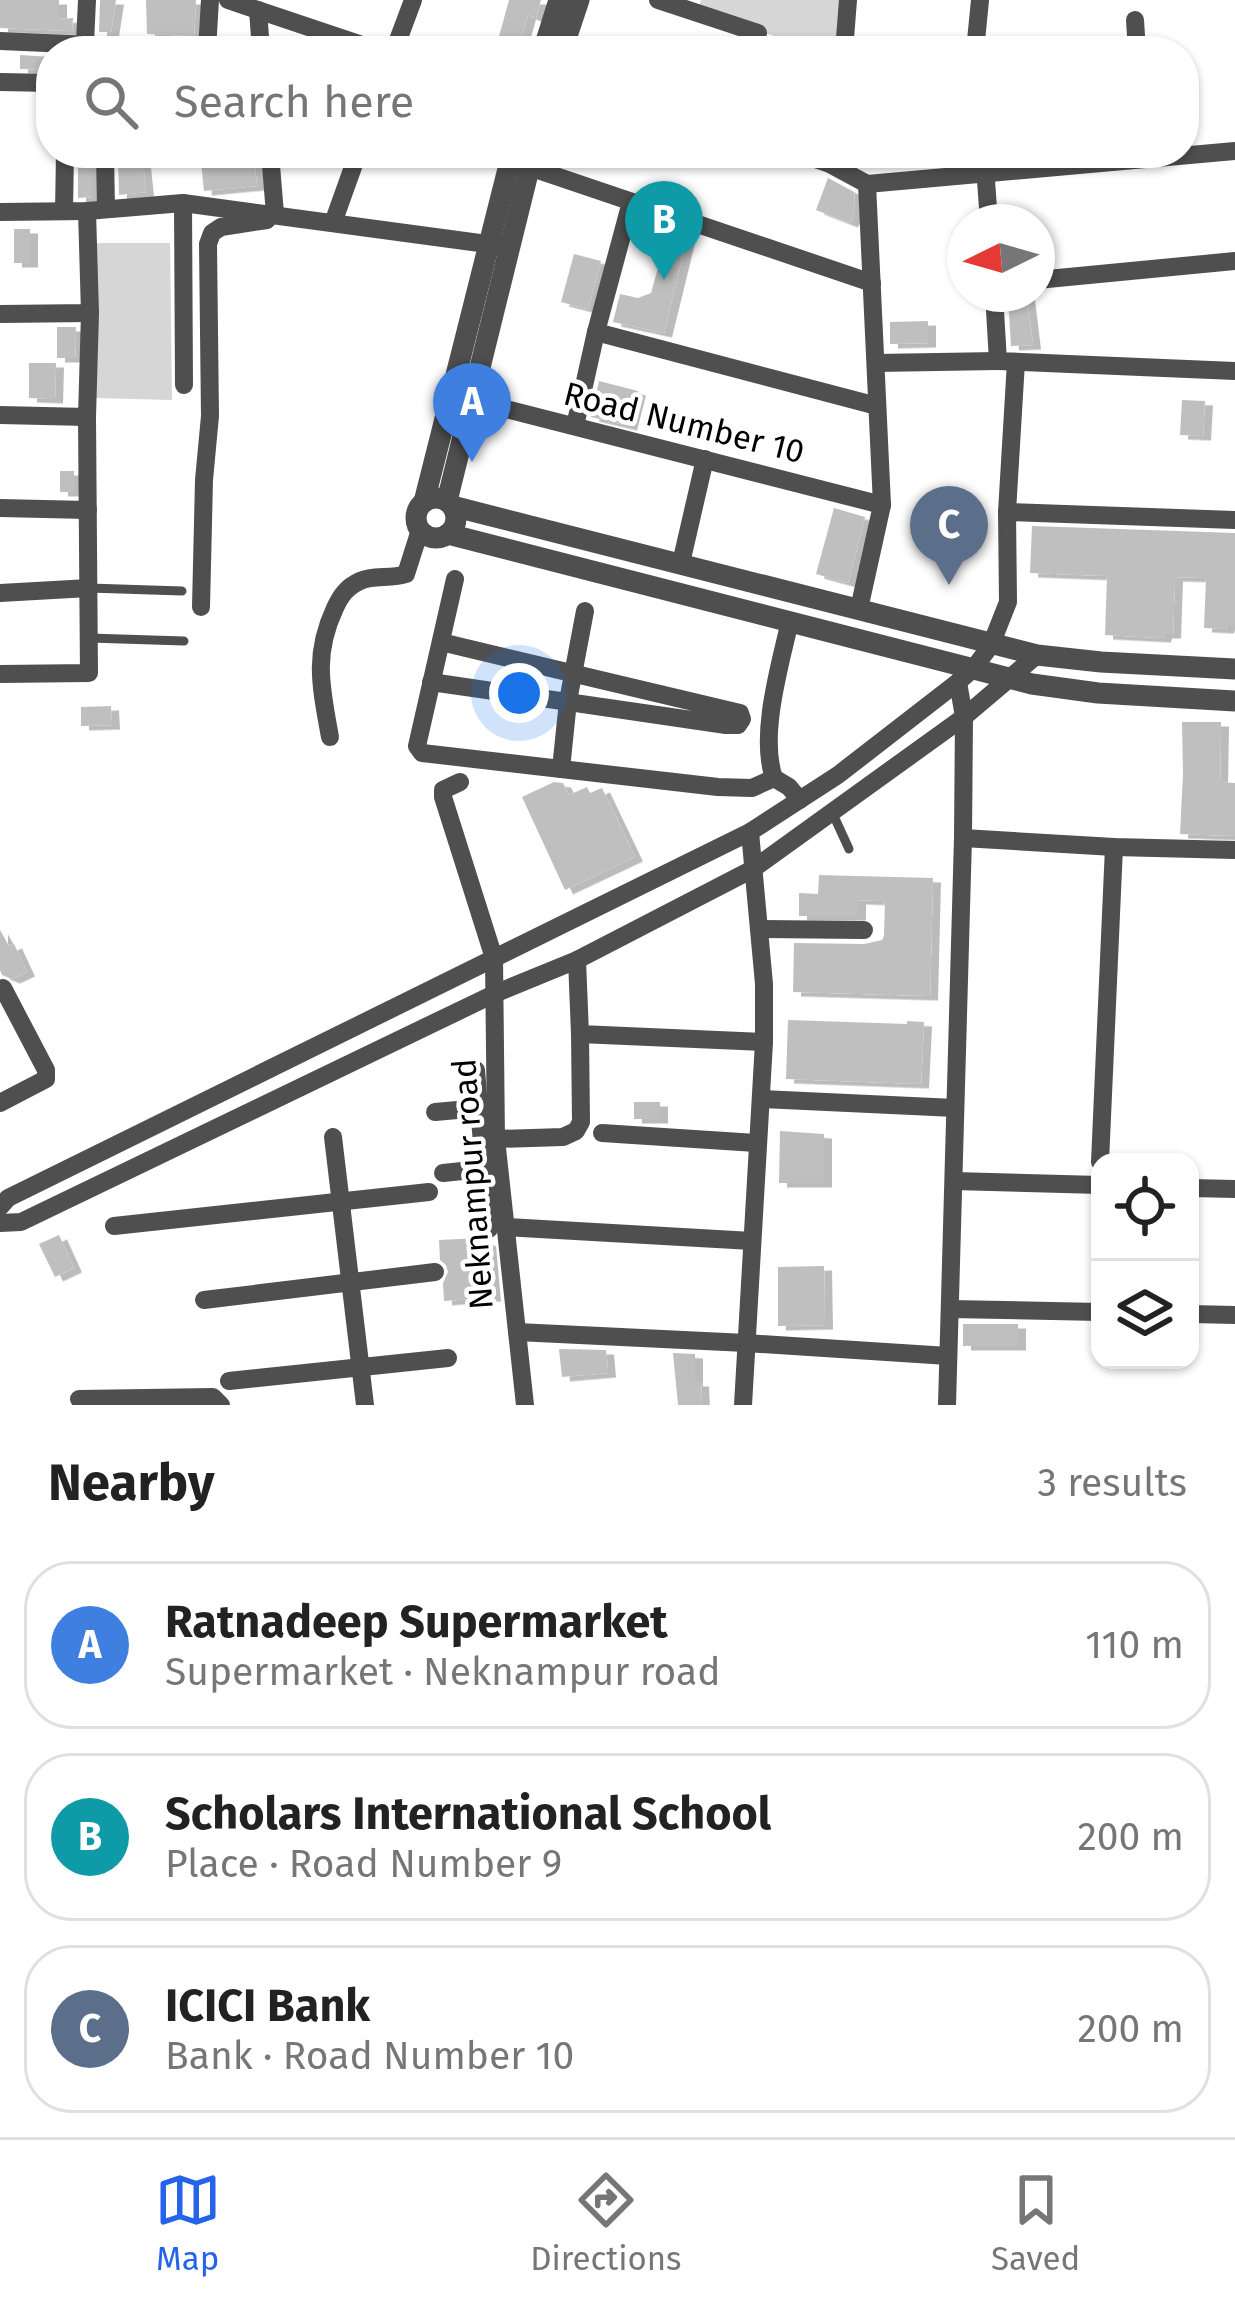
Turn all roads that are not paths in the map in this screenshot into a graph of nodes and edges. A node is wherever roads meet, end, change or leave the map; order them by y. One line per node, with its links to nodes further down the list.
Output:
1 (87, 0): 14 (street)
2 (210, 0): 15 (street)
3 (229, 0): 11 (street)
4 (412, 0): 18 (street)
5 (559, 0): 19 (street)
6 (579, 0): 20 (street)
7 (658, 0): 10 (street)
8 (848, 0): 21 (street)
9 (980, 0): 22 (street)
10 (692, 6): 13 (street)
11 (258, 10): 16 (street); 17 (street)
12 (1135, 20): 23 (street)
13 (758, 33)
14 (85, 36)
15 (208, 36)
16 (260, 36)
17 (335, 36)
18 (399, 36)
19 (548, 36)
20 (567, 36)
21 (845, 36)
22 (977, 36)
23 (1136, 36)
24 (0, 41): 25 (street)
25 (36, 42)
26 (0, 82): 27 (street)
27 (36, 83)
28 (1235, 151): 29 (street)
29 (1199, 153)
30 (65, 168): 45 (street)
31 (103, 168): 43 (street)
32 (270, 168): 46 (street)
33 (353, 168): 47 (street)
34 (522, 168): 48 (street)
35 (549, 168): 40 (street)
36 (844, 168): 39 (street)
37 (956, 168): 39 (street)
38 (984, 168): 42 (street)
39 (867, 184): 51 (street)
40 (631, 202): 51 (street); 55 (street)
41 (183, 203): 43 (street); 46 (street); 59 (street)
42 (987, 204)
43 (96, 210): 45 (street); 53 (street)
44 (0, 212): 45 (street)
45 (64, 212)
46 (271, 213): 47 (street); 79 (street)
47 (333, 223): 48 (street)
48 (499, 246): 60 (street); 66 (street)
49 (1235, 261): 50 (street)
50 (1055, 278)
51 (872, 283): 57 (street)
52 (997, 312): 56 (street)
53 (90, 313): 54 (street); 63 (street)
54 (0, 314)
55 (596, 332): 61 (street); 64 (street)
56 (1007, 361): 57 (street); 58 (street); 70 (street)
57 (876, 363): 61 (street)
58 (1235, 371)
59 (184, 385)
60 (471, 400): 64 (street, Road Number 10); 66 (street)
61 (877, 406): 67 (street)
62 (0, 415): 63 (street)
63 (87, 417): 69 (street)
64 (574, 426): 65 (street, Road Number 10)
65 (705, 459): 67 (street, Road Number 10); 74 (street)
66 (441, 503): 72 (street); 73 (street); 74 (street)
67 (882, 505): 80 (street)
68 (0, 508): 69 (street)
69 (88, 510): 76 (street)
70 (1007, 512): 71 (street); 86 (street)
71 (1235, 520)
72 (420, 530): 73 (street); 97 (street)
73 (448, 534): 82 (street)
74 (681, 563): 80 (street)
75 (455, 579): 85 (street)
76 (88, 588): 77 (lane); 78 (street); 83 (street)
77 (182, 591)
78 (0, 593)
79 (201, 608)
80 (859, 609): 86 (street)
81 (585, 611): 90 (street)
82 (790, 621): 91 (street); 99 (street)
83 (89, 638): 84 (lane); 89 (street)
84 (184, 641)
85 (440, 642): 90 (street); 93 (street)
86 (991, 645): 87 (street); 91 (street)
87 (1037, 655): 88 (street); 92 (street)
88 (1235, 669)
89 (0, 674)
90 (574, 674): 95 (street); 95 (street)
91 (966, 675): 92 (street); 96 (street); 101 (street)
92 (1010, 678): 94 (street); 96 (street)
93 (431, 682): 95 (street); 98 (street)
94 (1235, 700)
95 (568, 701): 98 (street)
96 (964, 717): 102 (street); 104 (street)
97 (330, 737)
98 (561, 770): 99 (street)
99 (774, 778): 101 (street)
100 (460, 782): 111 (street, Neknampur road)
101 (800, 800): 103 (street)
102 (832, 812): 106 (lane); 108 (street)
103 (750, 832): 108 (street); 111 (street)
104 (963, 838): 105 (street); 121 (street)
105 (1114, 847): 107 (street); 127 (street)
106 (849, 849)
107 (1235, 850)
108 (753, 869): 109 (street); 112 (street)
109 (759, 928): 110 (street); 116 (street)
110 (864, 930)
111 (494, 958): 114 (street, Neknampur road); 136 (street)
112 (577, 960): 114 (street); 115 (street)
113 (1, 987): 119 (street)
114 (494, 994): 120 (street, Neknampur road); 137 (street)
115 (580, 1034): 116 (street); 125 (street)
116 (764, 1042): 118 (street)
117 (476, 1070): 120 (street)
118 (761, 1099): 121 (street); 126 (street)
119 (0, 1103)
120 (487, 1108): 122 (street); 125 (street, Neknampur road); 128 (street)
121 (956, 1108): 130 (street)
122 (435, 1112)
123 (602, 1133): 126 (street)
124 (333, 1137): 135 (street)
125 (496, 1139): 128 (street, Neknampur road)
126 (756, 1143): 140 (street)
127 (1101, 1153)
128 (491, 1168): 129 (street); 139 (street, Neknampur road)
129 (442, 1173)
130 (954, 1181): 131 (street); 144 (street)
131 (1091, 1185)
132 (1199, 1188): 133 (street)
133 (1235, 1190)
134 (429, 1192): 135 (street)
135 (340, 1203): 138 (street); 142 (street)
136 (0, 1207)
137 (0, 1223)
138 (114, 1226)
139 (497, 1228): 140 (street); 148 (street, Neknampur road)
140 (752, 1241): 149 (street)
141 (435, 1272): 142 (street)
142 (350, 1281): 143 (street); 152 (street)
143 (204, 1300)
144 (950, 1309): 145 (street); 150 (street)
145 (1091, 1312)
146 (1199, 1314): 147 (street)
147 (1235, 1316)
148 (517, 1332): 149 (street); 157 (street, Neknampur road)
149 (746, 1342): 150 (street); 158 (street)
150 (948, 1357): 159 (street)
151 (448, 1358): 152 (street)
152 (360, 1366): 153 (street); 156 (street)
153 (229, 1381)
154 (79, 1399): 155 (street)
155 (220, 1405)
156 (365, 1405)
157 (525, 1405)
158 (743, 1405)
159 (947, 1405)

